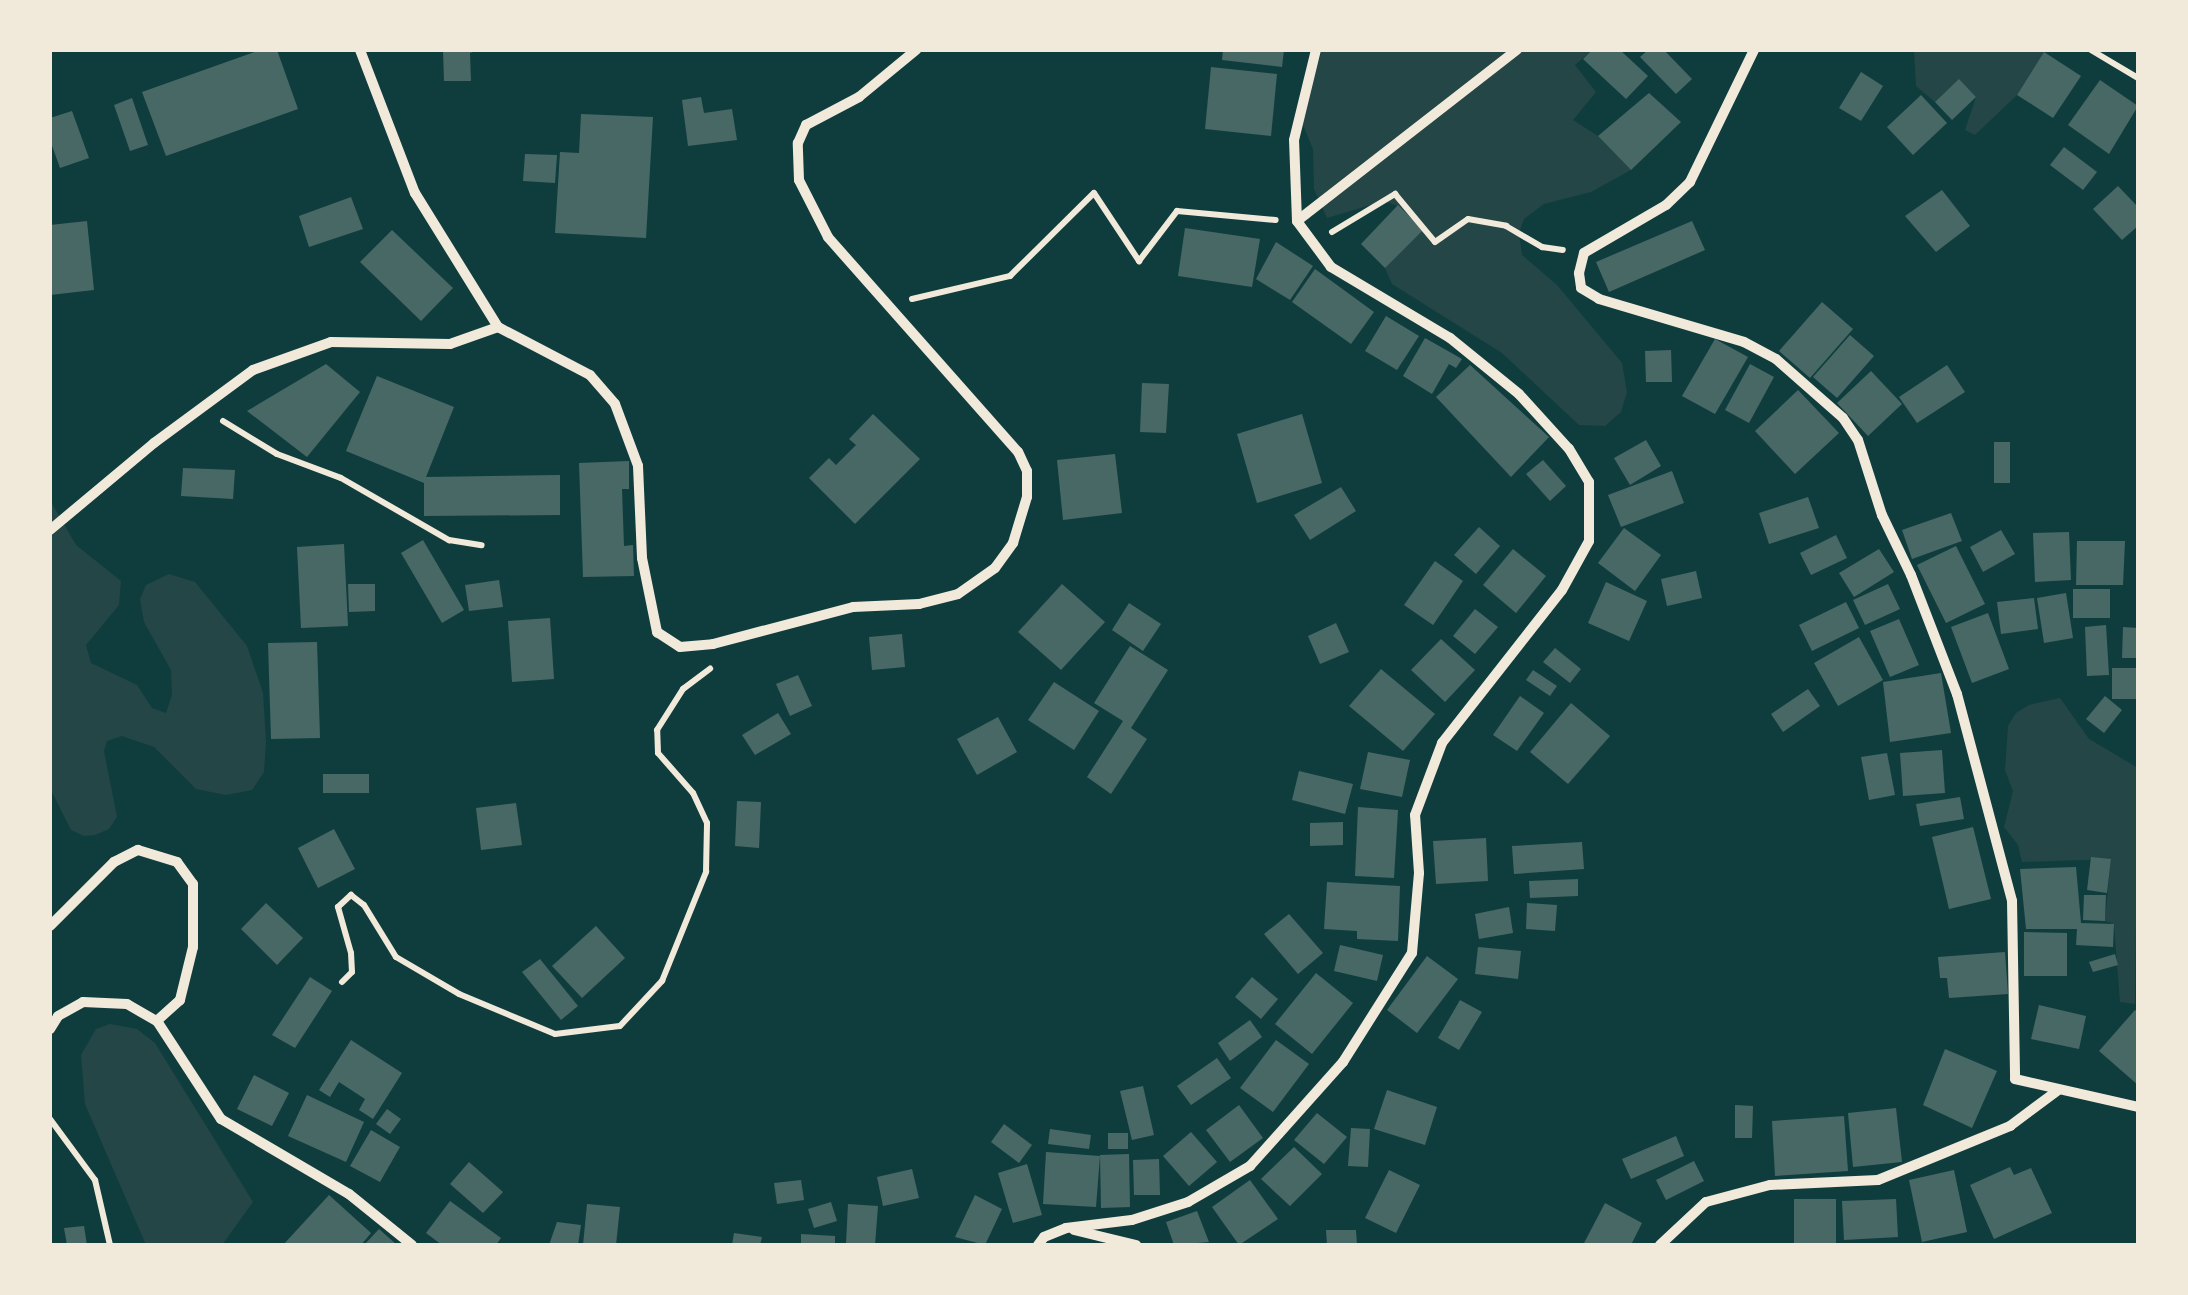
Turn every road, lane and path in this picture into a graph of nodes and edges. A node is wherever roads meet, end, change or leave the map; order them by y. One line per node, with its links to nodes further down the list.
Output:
1 (360, 50): 12 (street)
2 (916, 50): 11 (street)
3 (1316, 50): 8 (street)
4 (1517, 50): 8 (street)
5 (1754, 50): 10 (street)
6 (2091, 50): 7 (path)
7 (2138, 78)
8 (1297, 221): 9 (street); 11 (path)
9 (1313, 243): 10 (path); 24 (street)
10 (1584, 253): 21 (street)
11 (891, 304): 16 (street)
12 (498, 327): 13 (street); 16 (street)
13 (199, 408): 14 (street); 15 (path)
14 (50, 530)
15 (482, 545)
16 (753, 634): 18 (path)
17 (50, 926): 19 (street)
18 (342, 982)
19 (157, 1020): 20 (street); 26 (street)
20 (50, 1029)
21 (2057, 1091): 22 (street); 29 (street)
22 (2138, 1107)
23 (50, 1120): 25 (path)
24 (1066, 1228): 27 (street); 28 (street)
25 (110, 1245)
26 (412, 1245)
27 (1038, 1245)
28 (1136, 1245)
29 (1660, 1245)

